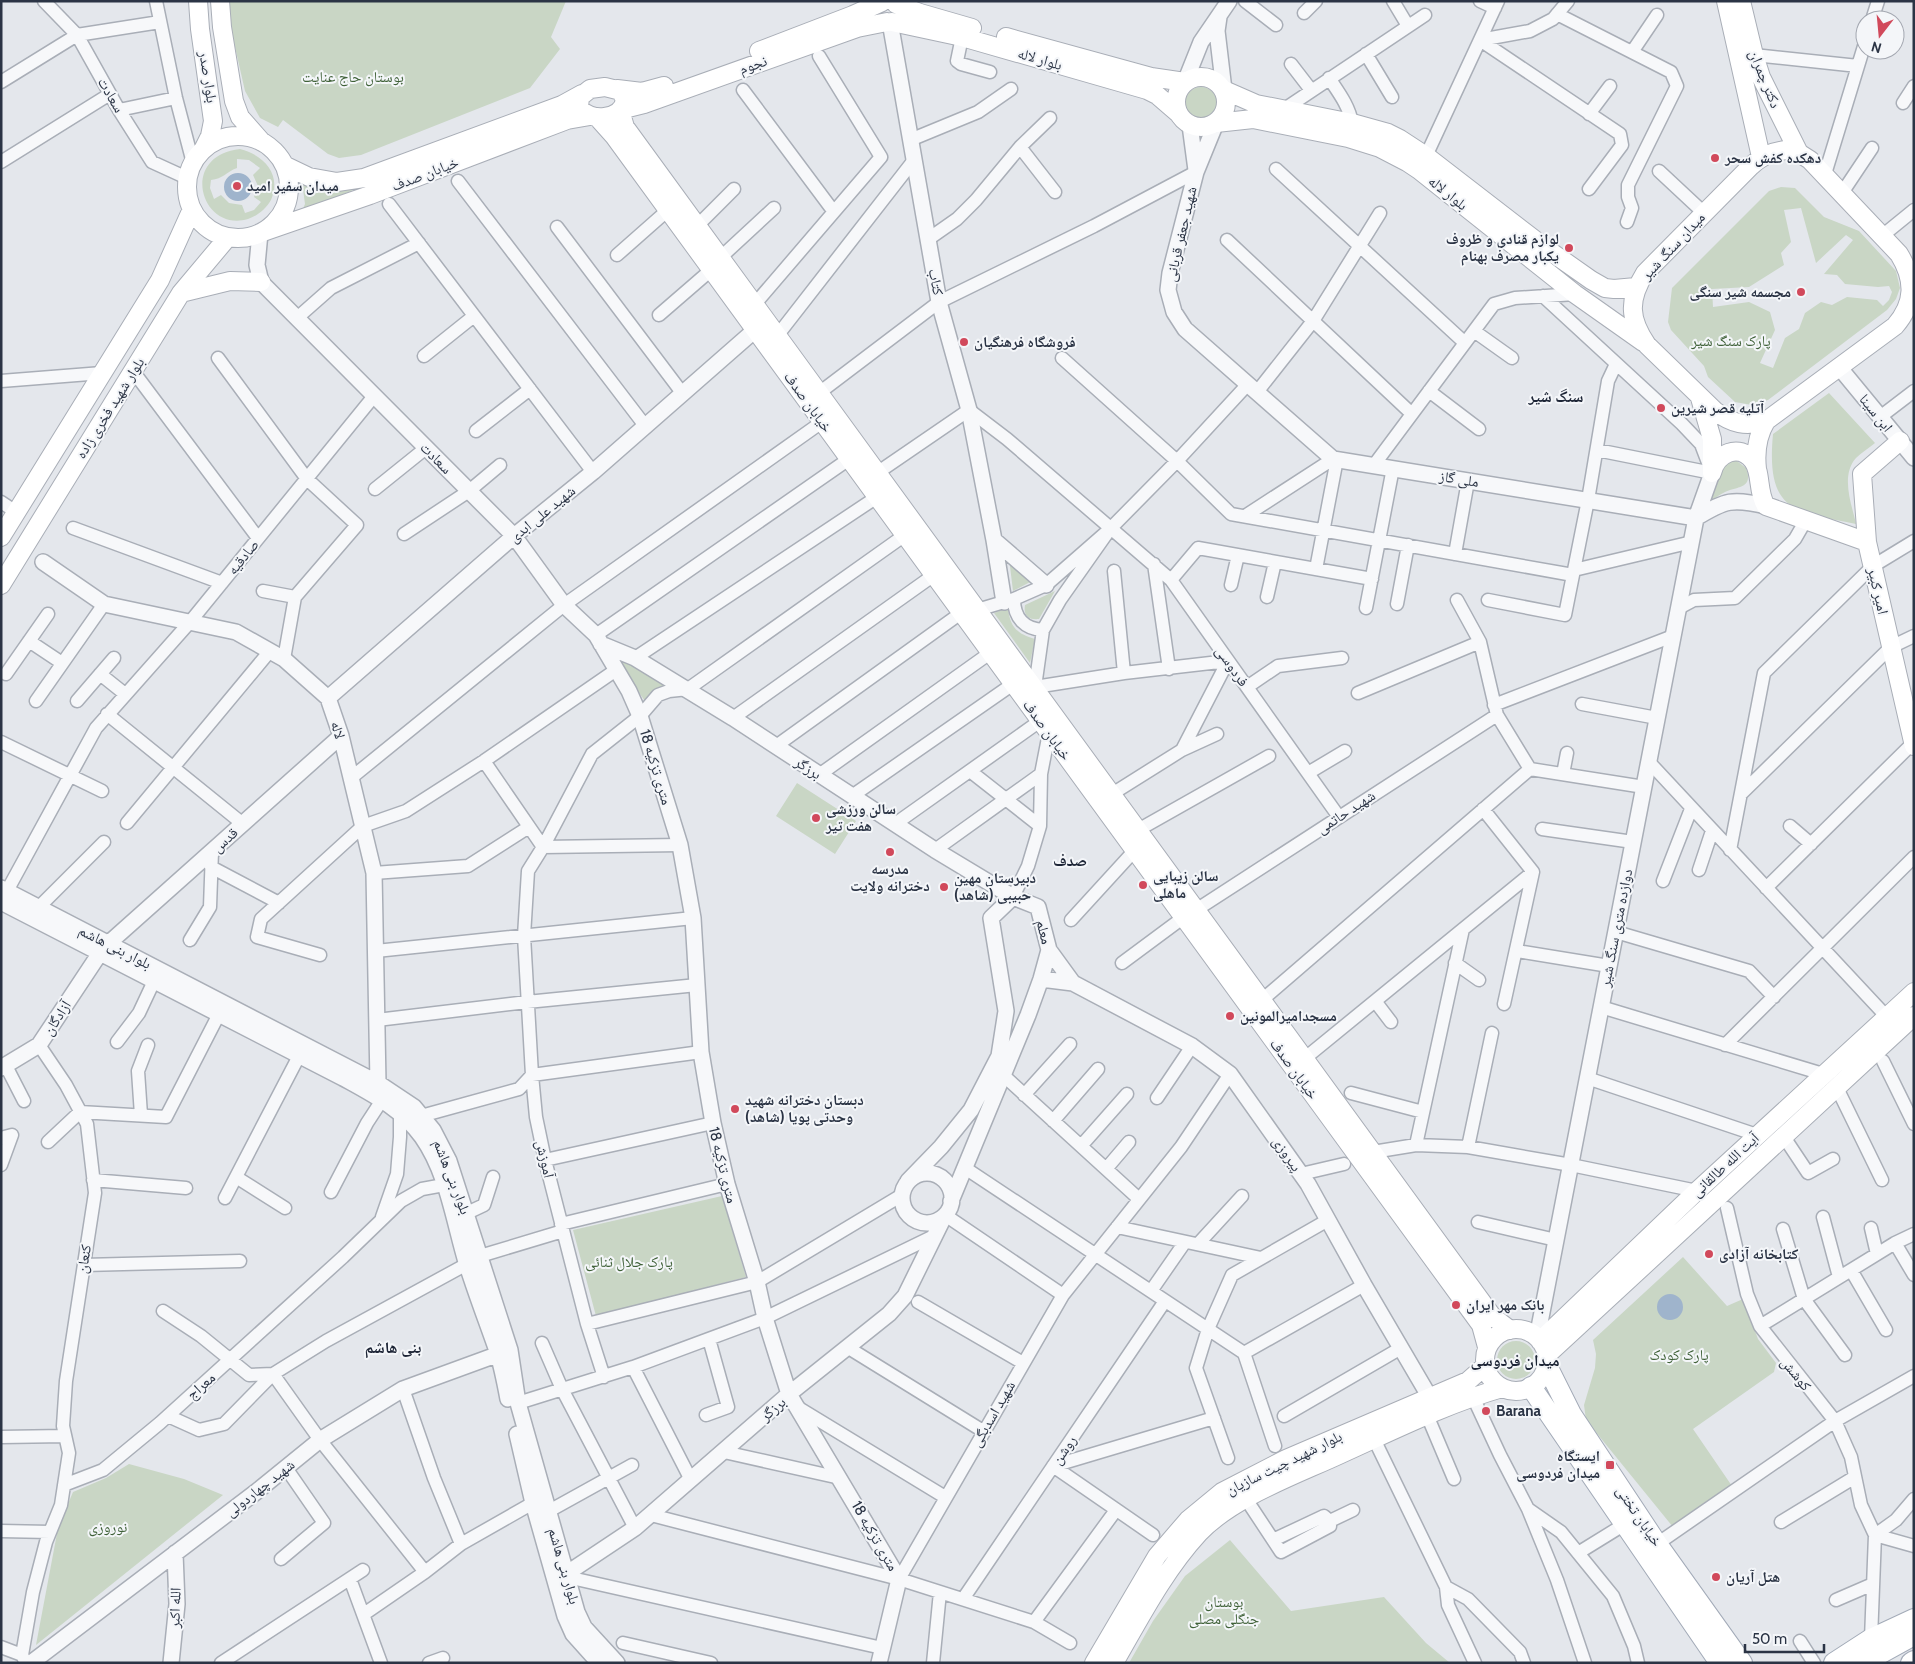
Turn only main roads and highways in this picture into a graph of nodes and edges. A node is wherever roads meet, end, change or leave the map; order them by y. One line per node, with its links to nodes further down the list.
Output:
1 (198, 1): 20 (main road, بلوار صدر)
2 (220, 1): 17 (main road, بلوار صدر)
3 (1726, 1): 16 (main road, دکتر چمران)
4 (1741, 1): 14 (main road, دکتر چمران)
5 (889, 2): 6 (main road); 7 (main road, بلوار لاله); 8 (main road, نجوم)
6 (890, 22): 11 (main road, نجوم); 13 (main road, بلوار لاله)
7 (1185, 82): 9 (main road); 13 (main road)
8 (617, 89): 10 (main road); 11 (main road)
9 (1224, 90): 15 (main road); 28 (main road, بلوار لاله)
10 (582, 94): 12 (main road); 21 (main road, خیابان صدف)
11 (620, 110): 12 (main road); 25 (main road, خیابان صدف)
12 (594, 117): 23 (main road, خیابان صدف); 25 (main road, خیابان صدف)
13 (1185, 120): 15 (main road)
14 (1784, 122): 16 (main road); 18 (main road, دکتر چمران)
15 (1216, 123): 30 (main road, بلوار لاله)
16 (1755, 130): 19 (main road, دکتر چمران)
17 (262, 142): 20 (main road); 21 (main road)
18 (1799, 153): 19 (main road, میدان سنگ شیر); 33 (main road, میدان سنگ شیر)
19 (1761, 157): 27 (main road, میدان سنگ شیر)
20 (194, 164): 22 (main road)
21 (284, 165): 23 (main road)
22 (192, 209): 24 (main road); 36 (main road, بلوار شهید فخری زاده)
23 (260, 233): 24 (main road)
24 (228, 237): 29 (main road, بلوار شهید فخری زاده)
25 (716, 264): 39 (main road, خیابان صدف); 39 (main road, خیابان صدف)
26 (261, 282): 29 (main road)
27 (1636, 287): 28 (main road); 31 (main road, میدان سنگ شیر)
28 (1605, 288): 30 (main road)
29 (181, 293): 38 (main road, بلوار شهید فخری زاده)
30 (1575, 294): 31 (main road, بلوار لاله)
31 (1647, 345): 32 (main road, میدان سنگ شیر)
32 (1698, 394): 33 (main road, میدان سنگ شیر); 35 (main road)
33 (1766, 421): 35 (main road)
34 (1900, 441): 37 (main road, امیر کبیر)
35 (1757, 469): 37 (main road)
36 (1, 537)
37 (1867, 542): 40 (main road, امیر کبیر)
38 (1, 586)
39 (969, 611): 42 (main road, خیابان صدف); 42 (main road, خیابان صدف)
40 (1911, 718): 41 (main road, امیر کبیر)
41 (1913, 744)
42 (1190, 913): 47 (main road, خیابان صدف); 48 (main road, خیابان صدف)
43 (1914, 992): 45 (main road, آیت الله طالقانی)
44 (1914, 1016): 46 (main road, آیت الله طالقانی)
45 (1858, 1043): 46 (main road); 49 (main road, آیت الله طالقانی)
46 (1877, 1058): 49 (main road, آیت الله طالقانی)
47 (1510, 1330): 48 (main road); 49 (main road)
48 (1488, 1347): 50 (main road)
49 (1542, 1350): 51 (main road); 59 (main road, خیابان تختی)
50 (1485, 1366): 52 (main road); 56 (main road, بلوار شهید چیت سازیان)
51 (1531, 1387): 52 (main road); 58 (main road, خیابان تختی)
52 (1502, 1388): 57 (main road, بلوار شهید چیت سازیان)
53 (1914, 1619): 60 (main road)
54 (1914, 1635): 61 (main road)
55 (1914, 1650): 62 (main road)
56 (1094, 1663)
57 (1114, 1663)
58 (1720, 1663)
59 (1742, 1663)
60 (1834, 1663)
61 (1863, 1663)
62 (1890, 1663)

